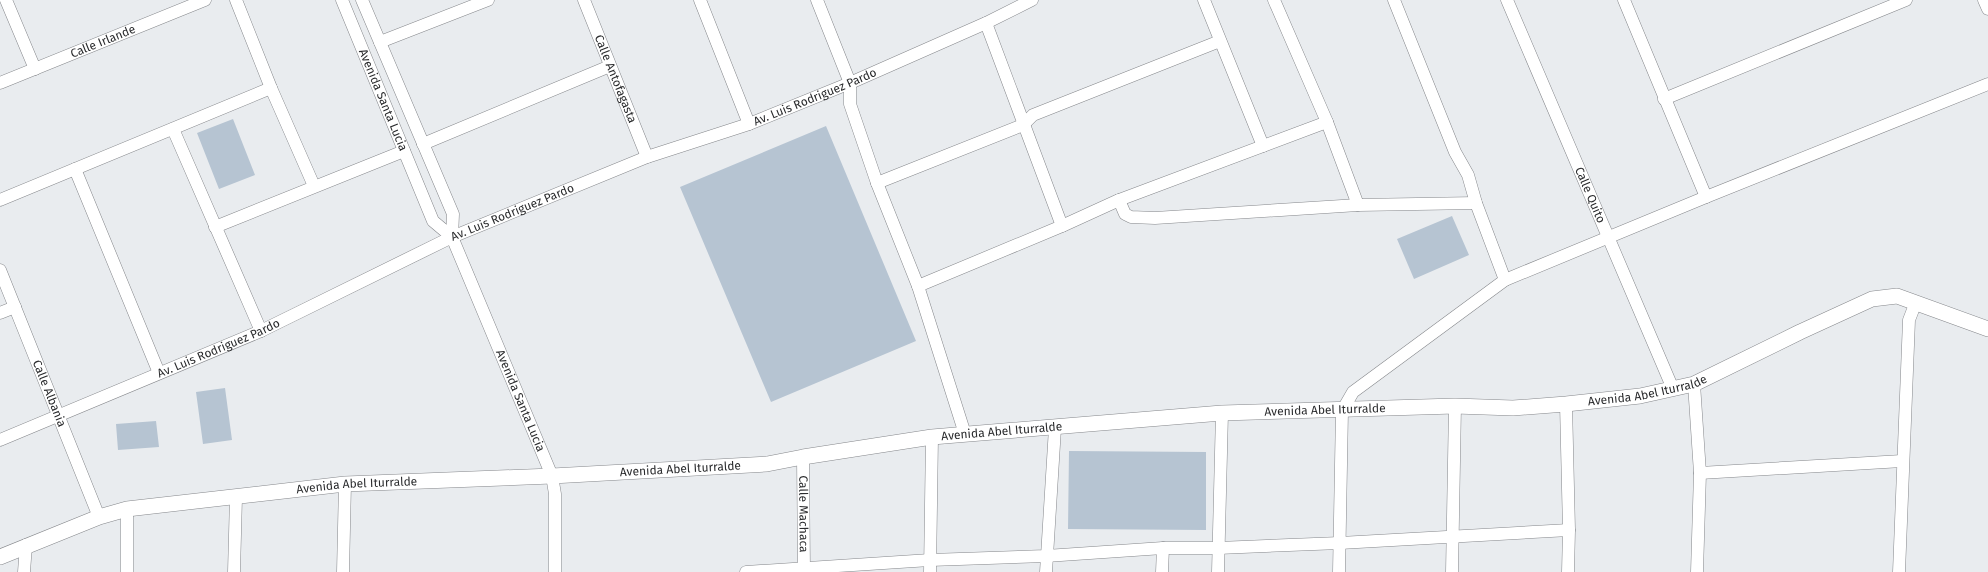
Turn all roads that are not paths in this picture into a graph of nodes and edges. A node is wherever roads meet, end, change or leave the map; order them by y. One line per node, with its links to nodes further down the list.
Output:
1 (6, 0): 24 (street)
2 (205, 0): 24 (street, Calle Irlande)
3 (236, 0): 28 (street)
4 (342, 0): 36 (street, Avenida Santa Lucia)
5 (362, 0): 21 (street, Avenida Santa Lucia)
6 (488, 0): 18 (street)
7 (584, 0): 23 (street, Calle Antofagasta)
8 (700, 0): 31 (street)
9 (817, 0): 26 (street)
10 (1032, 0): 20 (street, Av. Luis Rodriguez Pardo)
11 (1204, 0): 22 (street)
12 (1274, 0): 30 (street)
13 (1394, 0): 44 (street)
14 (1507, 0): 49 (street, Calle Quito)
15 (1906, 0): 29 (street)
16 (1984, 0): 19 (street)
17 (1628, 1): 29 (street)
18 (468, 4): 21 (street)
19 (1988, 9)
20 (986, 23): 26 (street, Av. Luis Rodriguez Pardo); 32 (street)
21 (380, 42): 34 (street, Avenida Santa Lucia)
22 (1220, 42): 32 (street); 35 (street)
23 (610, 66): 34 (street); 37 (street, Calle Antofagasta)
24 (34, 69): 25 (street, Calle Irlande)
25 (0, 83)
26 (850, 83): 31 (street, Av. Luis Rodriguez Pardo); 39 (street)
27 (1988, 84): 41 (street)
28 (270, 88): 33 (street); 40 (street)
29 (1664, 99): 41 (street)
30 (1327, 122): 35 (street); 45 (street)
31 (749, 124): 37 (street, Av. Luis Rodriguez Pardo)
32 (1024, 125): 39 (street); 46 (street)
33 (173, 129): 38 (street); 47 (street)
34 (423, 144): 48 (street, Avenida Santa Lucia)
35 (1263, 146): 43 (street)
36 (404, 151): 40 (street); 48 (street, Avenida Santa Lucia)
37 (647, 157): 48 (street, Av. Luis Rodriguez Pardo)
38 (75, 169): 42 (street); 58 (street)
39 (877, 183): 52 (street)
40 (314, 186): 47 (street)
41 (1706, 197): 49 (street)
42 (0, 200)
43 (1119, 200): 45 (street); 46 (street)
44 (1476, 203): 45 (street); 51 (street)
45 (1358, 205)
46 (1062, 226): 52 (street)
47 (215, 227): 57 (street)
48 (452, 237): 57 (street, Av. Luis Rodriguez Pardo); 73 (street, Avenida Santa Lucia)
49 (1610, 238): 51 (street); 60 (street, Calle Quito)
50 (0, 270): 54 (street, Calle Albania)
51 (1505, 280): 63 (street)
52 (918, 286): 67 (street)
53 (1916, 302): 56 (street, Avenida Abel Iturralde); 59 (street, Avenida Abel Iturralde); 71 (street)
54 (15, 306): 55 (street); 65 (street, Calle Albania)
55 (0, 313)
56 (1988, 329)
57 (261, 331): 58 (street, Av. Luis Rodriguez Pardo)
58 (159, 373): 65 (street, Av. Luis Rodriguez Pardo)
59 (1694, 384): 60 (street, Avenida Abel Iturralde); 72 (street)
60 (1673, 389): 61 (street, Avenida Abel Iturralde)
61 (1566, 404): 62 (street, Avenida Abel Iturralde); 78 (street)
62 (1455, 406): 63 (street, Avenida Abel Iturralde); 79 (street)
63 (1342, 411): 64 (street, Avenida Abel Iturralde); 80 (street)
64 (1222, 413): 66 (street, Avenida Abel Iturralde); 83 (street)
65 (58, 416): 69 (street, Av. Luis Rodriguez Pardo); 77 (street, Calle Albania)
66 (1055, 428): 67 (street, Avenida Abel Iturralde); 84 (street)
67 (965, 434): 68 (street, Avenida Abel Iturralde)
68 (932, 437): 70 (street, Avenida Abel Iturralde); 86 (street)
69 (0, 440)
70 (803, 457): 73 (street, Avenida Abel Iturralde); 87 (street, Calle Machaca)
71 (1902, 461): 72 (street); 102 (street)
72 (1700, 474): 101 (street)
73 (552, 476): 74 (street, Avenida Abel Iturralde); 92 (street, Avenida Santa Lucia)
74 (345, 484): 75 (street, Avenida Abel Iturralde); 91 (street)
75 (236, 497): 76 (street, Avenida Abel Iturralde); 90 (street)
76 (127, 509): 77 (street, Avenida Abel Iturralde); 89 (street)
77 (99, 517): 81 (street, Avenida Abel Iturralde)
78 (1569, 530): 79 (street); 100 (street)
79 (1453, 537): 80 (street); 99 (street)
80 (1340, 543): 83 (street); 98 (street)
81 (26, 545): 85 (street, Avenida Abel Iturralde); 88 (street)
82 (1163, 548): 83 (street); 84 (street); 96 (street)
83 (1218, 548): 97 (street)
84 (1046, 556): 86 (street); 95 (street)
85 (0, 557)
86 (930, 560): 87 (street); 94 (street)
87 (804, 570): 93 (street)
88 (24, 572)
89 (127, 572)
90 (234, 572)
91 (344, 572)
92 (555, 572)
93 (746, 572)
94 (930, 572)
95 (1046, 572)
96 (1162, 572)
97 (1218, 572)
98 (1339, 572)
99 (1452, 572)
100 (1568, 572)
101 (1697, 572)
102 (1899, 572)

